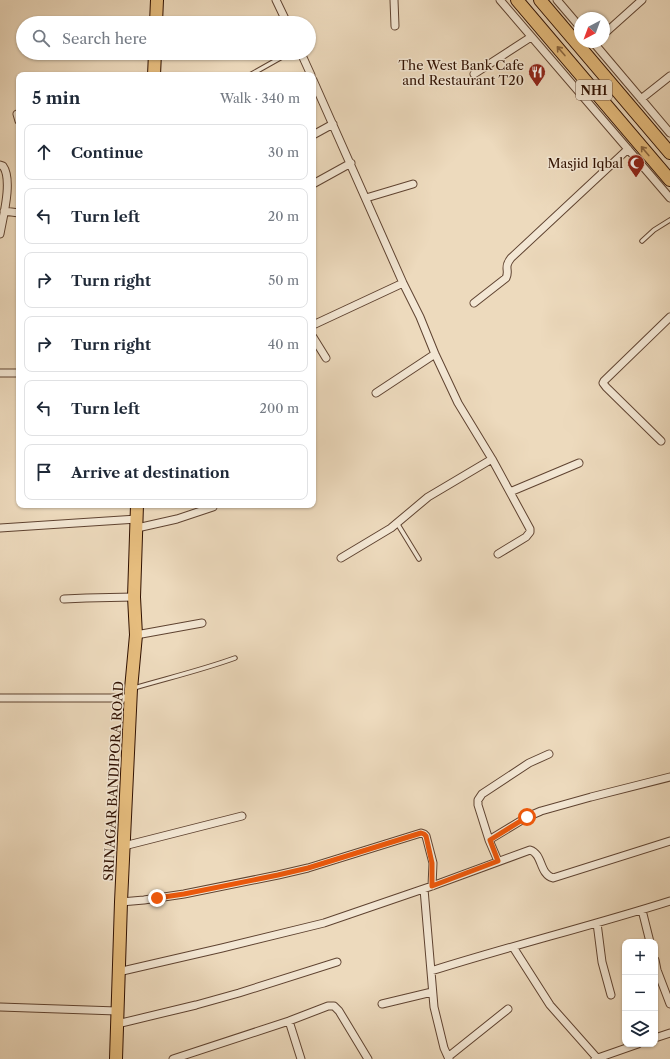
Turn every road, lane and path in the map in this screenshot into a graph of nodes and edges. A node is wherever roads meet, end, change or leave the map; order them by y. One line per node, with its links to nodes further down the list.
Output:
1 (157, 0): 9 (highway)
2 (276, 0): 10 (street)
3 (394, 0): 12 (street)
4 (500, 0): 14 (street)
5 (518, 0): 36 (highway, NH1, one-way to 5)
6 (540, 0): 17 (highway, NH1)
7 (557, 0): 11 (street)
8 (642, 0): 13 (street)
9 (156, 16)
10 (284, 16)
11 (574, 20)
12 (396, 26)
13 (610, 29)
14 (531, 37): 24 (street); 32 (street)
15 (587, 48): 17 (street)
16 (599, 48): 27 (street)
17 (583, 52): 31 (highway, NH1)
18 (155, 60): 21 (highway)
19 (277, 60): 22 (lane)
20 (304, 60): 23 (street)
21 (154, 72)
22 (255, 72)
23 (310, 72)
24 (474, 74)
25 (670, 76): 27 (street)
26 (316, 87): 28 (street)
27 (641, 99): 29 (street)
28 (333, 124): 30 (street); 34 (street)
29 (670, 132): 31 (street)
30 (316, 133)
31 (659, 140): 33 (highway, NH1)
32 (628, 149): 40 (street); 47 (street)
33 (670, 153)
34 (351, 163): 37 (street); 39 (street)
35 (0, 165): 41 (street)
36 (670, 180)
37 (316, 182)
38 (413, 184): 39 (street)
39 (366, 198): 46 (street)
40 (670, 198)
41 (4, 211): 42 (street); 44 (street)
42 (16, 213)
43 (670, 220): 45 (lane)
44 (0, 234)
45 (642, 241)
46 (403, 283): 49 (street); 51 (street)
47 (474, 303)
48 (670, 317): 56 (street)
49 (316, 324)
50 (316, 342): 52 (street)
51 (435, 354): 55 (street); 57 (street)
52 (326, 358)
53 (0, 373): 54 (street)
54 (16, 373)
55 (376, 393)
56 (661, 440)
57 (492, 459): 59 (street); 62 (street)
58 (579, 463): 59 (street)
59 (510, 492): 65 (street)
60 (137, 508): 63 (highway, SRINAGAR BANDIPORA ROAD)
61 (210, 508): 63 (street)
62 (397, 523): 66 (street); 67 (lane)
63 (137, 524): 64 (street); 68 (highway, SRINAGAR BANDIPORA ROAD)
64 (0, 528)
65 (498, 554)
66 (341, 558)
67 (419, 559)
68 (134, 597): 69 (street); 71 (highway, SRINAGAR BANDIPORA ROAD)
69 (64, 599)
70 (202, 623): 71 (street)
71 (136, 635): 73 (highway, SRINAGAR BANDIPORA ROAD)
72 (235, 658): 73 (lane)
73 (131, 693): 74 (street); 80 (highway, SRINAGAR BANDIPORA ROAD)
74 (0, 698)
75 (549, 754): 78 (street)
76 (670, 776): 78 (street)
77 (242, 816): 80 (street)
78 (490, 840): 81 (street)
79 (670, 841): 81 (street)
80 (124, 846): 85 (highway, SRINAGAR BANDIPORA ROAD)
81 (498, 861): 82 (street)
82 (432, 886): 83 (street); 85 (street)
83 (424, 889): 92 (street); 93 (street)
84 (670, 901): 86 (street)
85 (121, 902): 92 (highway, SRINAGAR BANDIPORA ROAD)
86 (642, 910): 87 (street); 88 (street)
87 (597, 923): 89 (street); 95 (street)
88 (649, 939)
89 (513, 947): 93 (street); 111 (street)
90 (337, 962): 102 (street)
91 (658, 970): 97 (street)
92 (118, 972): 100 (highway, SRINAGAR BANDIPORA ROAD)
93 (431, 972): 94 (street)
94 (432, 992): 96 (street); 106 (street)
95 (611, 995)
96 (382, 1004)
97 (670, 1004)
98 (0, 1007): 100 (street)
99 (508, 1009): 106 (street)
100 (117, 1011): 102 (highway, SRINAGAR BANDIPORA ROAD)
101 (289, 1021): 108 (street); 109 (street); 110 (street)
102 (117, 1024): 107 (highway, SRINAGAR BANDIPORA ROAD)
103 (670, 1033): 104 (street)
104 (658, 1037)
105 (630, 1047): 111 (street)
106 (448, 1058)
107 (116, 1059)
108 (173, 1059)
109 (302, 1059)
110 (368, 1059)
111 (596, 1059)

